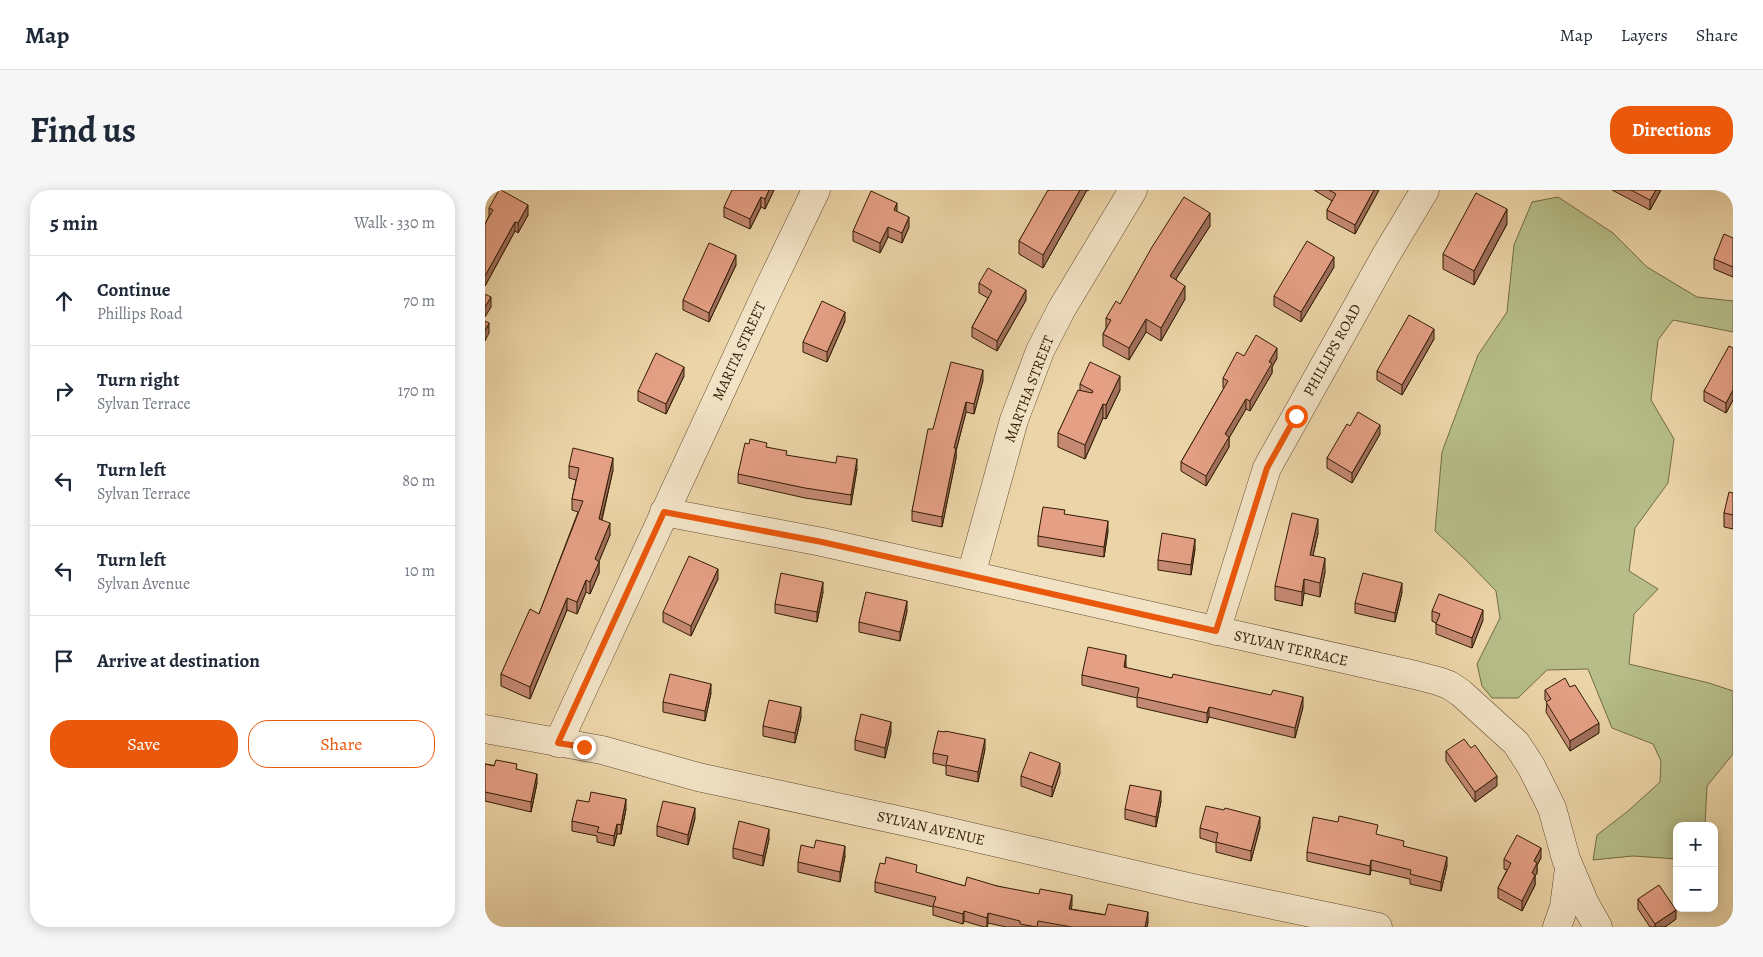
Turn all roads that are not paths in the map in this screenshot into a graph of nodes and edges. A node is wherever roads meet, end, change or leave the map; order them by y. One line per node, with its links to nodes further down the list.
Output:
1 (815, 190): 4 (street, MARITA STREET)
2 (1133, 190): 5 (street, MARTHA STREET)
3 (1425, 190): 6 (street, PHILLIPS ROAD)
4 (664, 512): 5 (street, SYLVAN TERRACE); 8 (street)
5 (971, 575): 6 (street, SYLVAN TERRACE)
6 (1216, 631): 9 (street, SYLVAN TERRACE)
7 (485, 729): 8 (street, SYLVAN AVENUE)
8 (558, 743): 10 (street, SYLVAN AVENUE)
9 (1569, 866): 11 (street, SYLVAN TERRACE); 12 (street, SYLVAN TERRACE)
10 (1378, 927)
11 (1557, 927)
12 (1599, 927)

